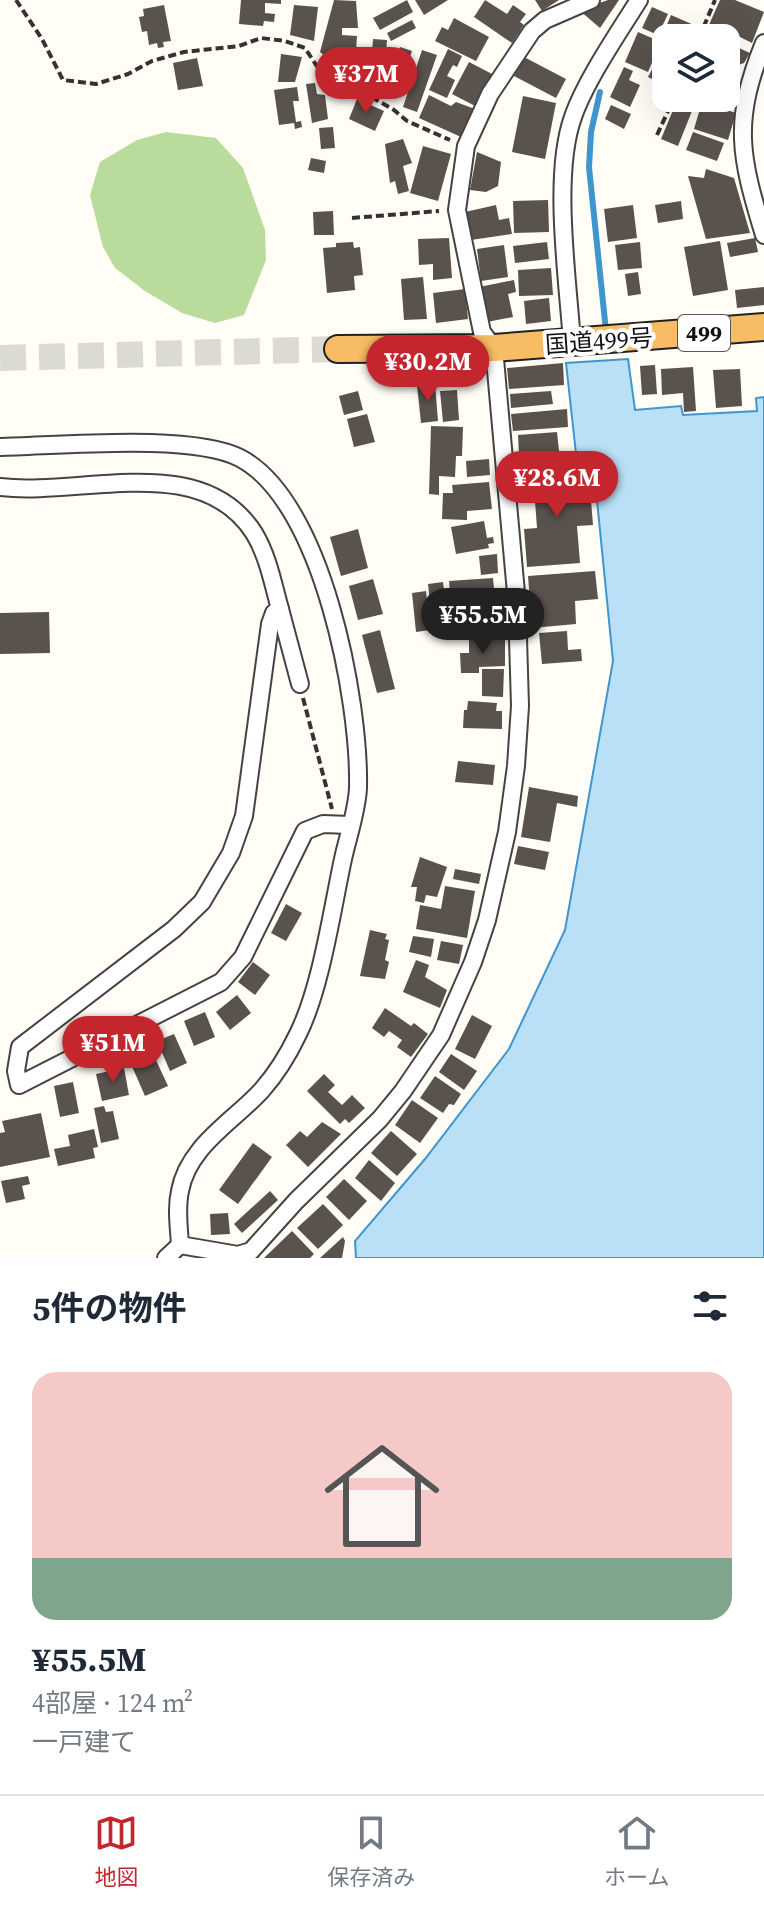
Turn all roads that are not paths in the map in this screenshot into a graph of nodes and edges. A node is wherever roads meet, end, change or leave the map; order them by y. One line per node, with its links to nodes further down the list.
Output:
1 (591, 0): 7 (street)
2 (639, 0): 6 (street)
3 (764, 43): 4 (street)
4 (764, 235)
5 (764, 327): 6 (highway, 国道499号 / 499)
6 (572, 343): 7 (highway, 国道499号 / 499)
7 (494, 348): 8 (highway, 国道499号 / 499); 14 (street)
8 (338, 349)
9 (0, 447): 13 (street)
10 (0, 487): 11 (street)
11 (280, 609): 12 (street); 13 (street)
12 (300, 684)
13 (343, 825): 14 (street)
14 (180, 1245): 15 (street)
15 (166, 1258)

